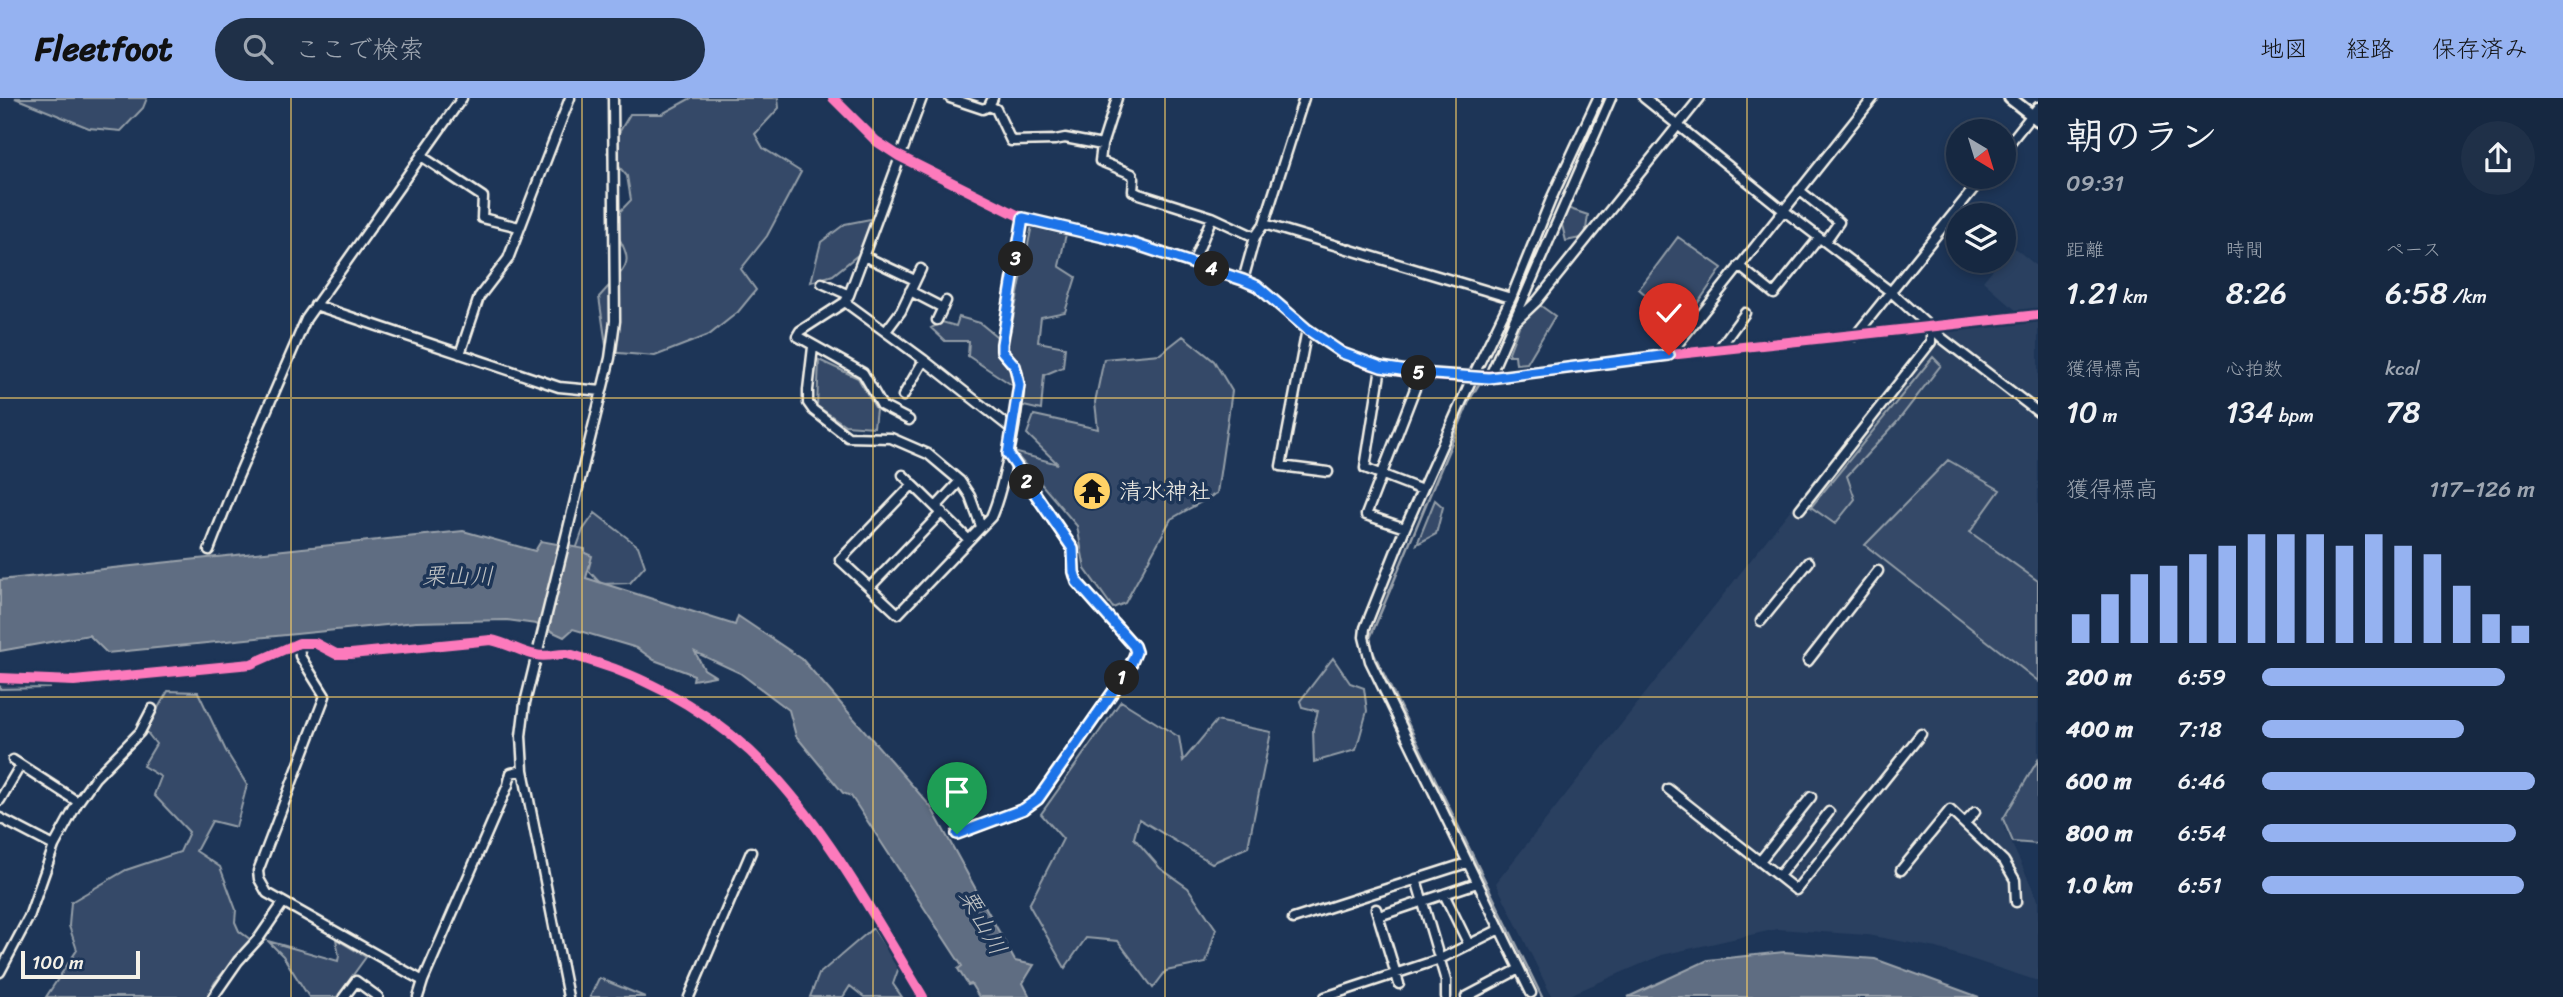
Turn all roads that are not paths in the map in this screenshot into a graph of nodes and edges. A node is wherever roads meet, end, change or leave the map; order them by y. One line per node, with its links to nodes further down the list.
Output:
1 (462, 98): 20 (street)
2 (570, 98): 28 (street)
3 (613, 98): 60 (street)
4 (833, 98): 21 (street)
5 (922, 98): 21 (street)
6 (950, 98): 15 (street)
7 (1118, 98): 19 (street)
8 (1598, 98): 41 (street)
9 (1611, 98): 46 (street)
10 (1644, 98): 17 (street)
11 (1700, 98): 17 (street)
12 (1872, 98): 23 (street)
13 (2010, 98): 16 (main road)
14 (1300, 99): 27 (street)
15 (991, 102): 19 (street)
16 (2036, 114): 18 (street)
17 (1679, 125): 24 (street); 46 (street)
18 (2016, 136)
19 (1102, 145): 25 (street)
20 (421, 156): 28 (street); 42 (street)
21 (900, 156): 26 (street); 31 (street)
22 (1973, 189): 39 (street)
23 (1799, 190): 24 (street); 30 (street)
24 (1783, 210): 30 (street); 33 (street)
25 (1212, 217): 29 (street); 32 (street)
26 (1023, 218): 32 (street); 64 (street)
27 (1264, 224): 29 (street); 41 (street)
28 (519, 227): 53 (street)
29 (1255, 237): 36 (street)
30 (1822, 240): 33 (street); 39 (street)
31 (864, 256): 35 (street); 40 (street)
32 (1193, 263): 36 (street)
33 (1739, 266): 54 (street)
34 (921, 269): 35 (street)
35 (915, 280): 38 (street)
36 (1243, 280): 48 (street)
37 (822, 283): 40 (street)
38 (910, 291): 45 (street); 49 (street)
39 (1891, 292): 47 (street); 50 (street)
40 (847, 298): 49 (street); 51 (street)
41 (1511, 298): 58 (street)
42 (315, 305): 53 (street); 77 (street)
43 (1745, 313): 52 (street)
44 (2038, 315): 47 (street)
45 (937, 320)
46 (1513, 324): 59 (street)
47 (1931, 327): 50 (street); 62 (street); 73 (street)
48 (1307, 329): 56 (street); 66 (street)
49 (886, 331): 55 (street)
50 (1855, 336): 52 (street)
51 (813, 347): 63 (street); 69 (street)
52 (1718, 350): 54 (street)
53 (460, 355): 60 (street)
54 (1669, 355): 59 (street)
55 (924, 360): 61 (street); 64 (street)
56 (1381, 367): 57 (street); 68 (street)
57 (1420, 373): 58 (street); 68 (street)
58 (1472, 378): 59 (street); 71 (street)
59 (1489, 378)
60 (602, 391): 86 (street)
61 (903, 396)
62 (2038, 412)
63 (909, 420)
64 (1013, 430): 65 (street)
65 (1008, 454): 74 (street); 95 (street)
66 (1328, 472)
67 (903, 475): 70 (street)
68 (1383, 475): 71 (street); 75 (street)
69 (960, 481): 72 (street); 74 (street)
70 (913, 484): 72 (street); 80 (street)
71 (1422, 490): 75 (street)
72 (939, 509): 76 (street); 80 (street)
73 (1800, 509)
74 (981, 526): 76 (street)
75 (1405, 528): 99 (street)
76 (968, 539): 80 (street)
77 (209, 550)
78 (1809, 562): 81 (street)
79 (1878, 571): 83 (street)
80 (870, 587)
81 (1761, 621)
82 (299, 643): 107 (street)
83 (1808, 660)
84 (152, 709): 90 (street)
85 (1921, 734): 101 (street)
86 (523, 770): 115 (street); 122 (street)
87 (1668, 789): 98 (street)
88 (1811, 797): 98 (street)
89 (0, 800): 90 (street)
90 (78, 802): 96 (street)
91 (1829, 812): 101 (street)
92 (1975, 812): 94 (street)
93 (0, 818): 96 (street)
94 (1965, 823): 100 (street); 106 (street)
95 (957, 834)
96 (54, 846): 113 (street)
97 (751, 852): 123 (street)
98 (1760, 861): 101 (street)
99 (1467, 863): 102 (street); 103 (street)
100 (1901, 870)
101 (1779, 876)
102 (1416, 880): 105 (street); 108 (street)
103 (1477, 883): 104 (street); 109 (street)
104 (1444, 894): 105 (street); 110 (street)
105 (1422, 901): 111 (street); 114 (street)
106 (2016, 902)
107 (283, 903): 115 (street); 118 (street)
108 (1293, 919)
109 (1500, 929): 110 (street); 112 (street)
110 (1469, 945): 111 (street)
111 (1440, 959): 114 (street); 125 (street)
112 (1519, 969): 117 (street); 126 (street)
113 (0, 972)
114 (1397, 975): 116 (street); 124 (street)
115 (423, 981): 121 (street)
116 (1399, 985)
117 (1531, 993)
118 (213, 997)
119 (344, 997): 120 (street)
120 (377, 997)
121 (418, 997)
122 (568, 997)
123 (689, 997)
124 (1325, 997)
125 (1446, 997)
126 (1465, 997)

